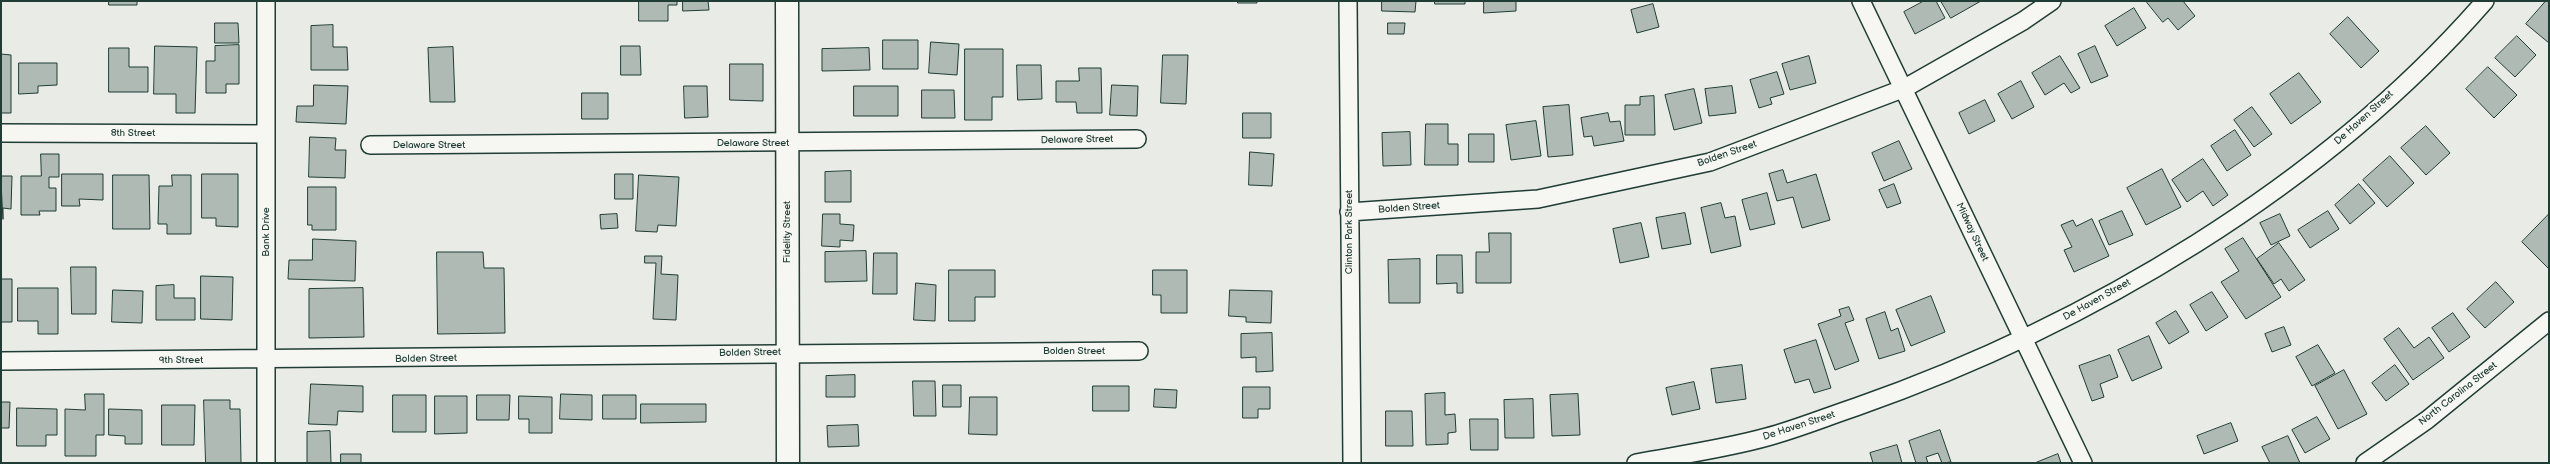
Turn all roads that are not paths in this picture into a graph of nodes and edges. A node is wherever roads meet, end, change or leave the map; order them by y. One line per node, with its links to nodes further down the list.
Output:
1 (266, 1): 9 (street, Bank Drive)
2 (787, 1): 11 (main road, Fidelity Street)
3 (1348, 1): 13 (street, Clinton Park Street)
4 (1861, 1): 7 (street, Midway Street)
5 (2052, 1): 7 (street, Bolden Street)
6 (2485, 1): 15 (street, De Haven Street)
7 (1905, 88): 13 (street, Bolden Street); 15 (street, Midway Street)
8 (1, 133): 9 (street, 8th Street)
9 (266, 134): 18 (street, Bank Drive)
10 (1137, 139): 11 (street, Delaware Street)
11 (786, 143): 12 (street, Delaware Street); 17 (main road, Fidelity Street)
12 (370, 145)
13 (1349, 212): 23 (street, Clinton Park Street)
14 (2549, 321): 26 (street, North Carolina Street)
15 (2023, 340): 24 (street, De Haven Street); 25 (street, Midway Street)
16 (1139, 351): 17 (street, Bolden Street)
17 (787, 352): 19 (street, Bolden Street); 22 (main road, Fidelity Street)
18 (267, 360): 19 (street, 9th Street); 20 (street, 9th Street); 21 (street, Bank Drive)
19 (361, 360)
20 (1, 361)
21 (266, 463)
22 (788, 463)
23 (1352, 463)
24 (1636, 463)
25 (2083, 463)
26 (2365, 463)

